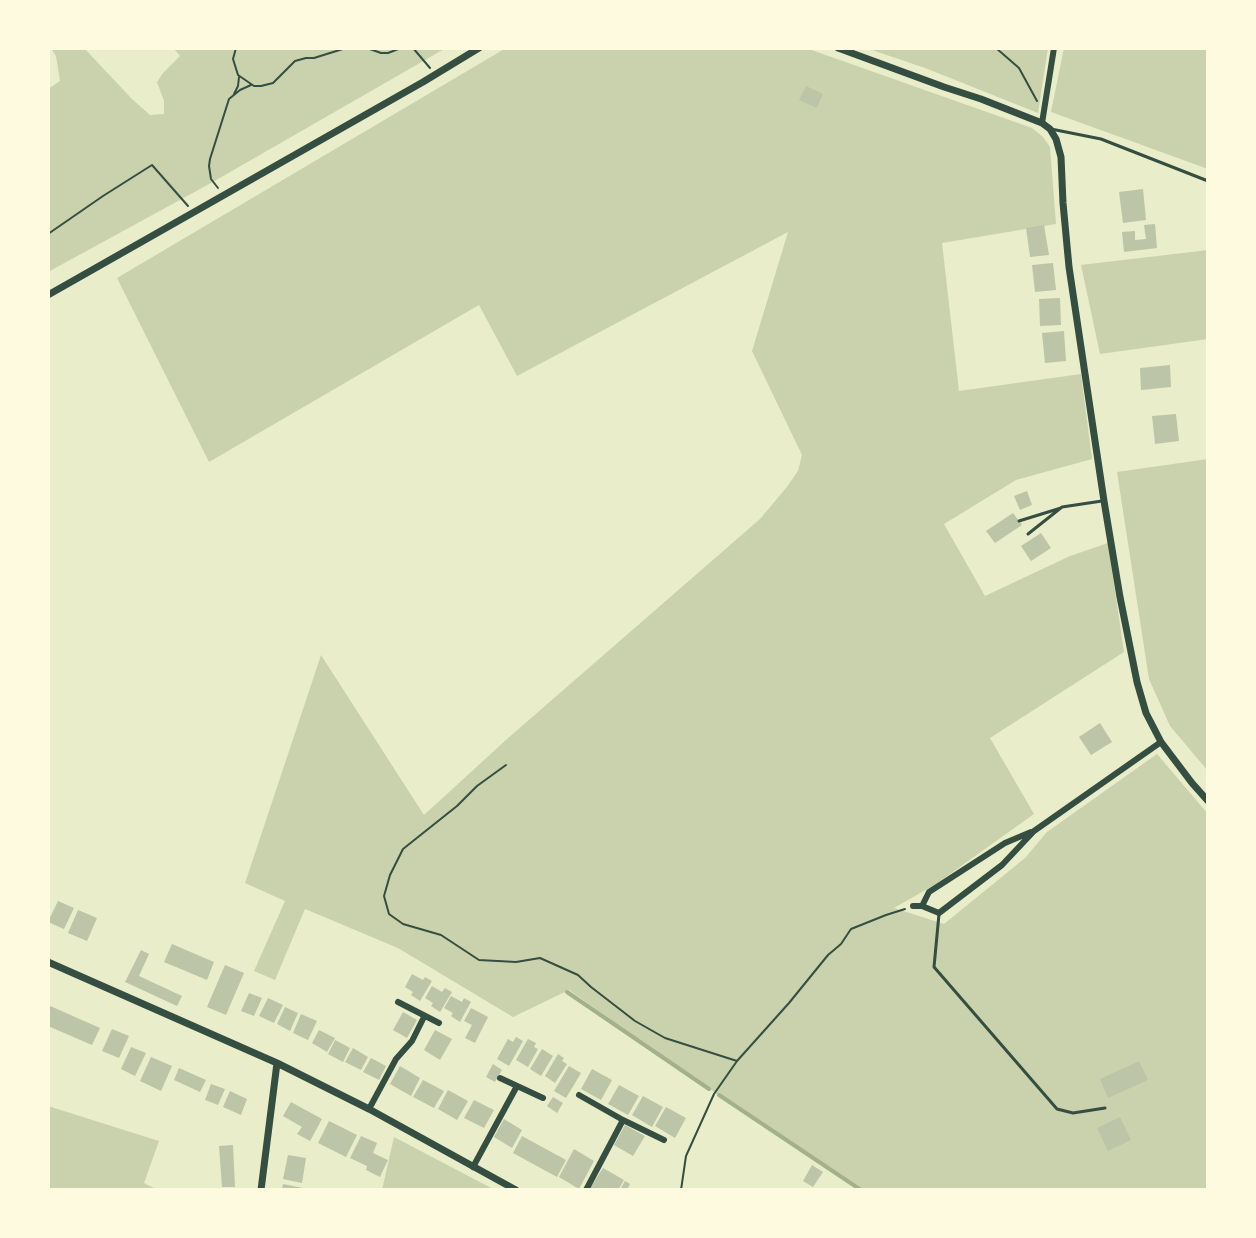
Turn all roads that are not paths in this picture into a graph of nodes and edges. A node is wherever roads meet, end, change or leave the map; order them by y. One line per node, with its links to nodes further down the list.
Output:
1 (479, 48): 7 (street)
2 (838, 48): 4 (street)
3 (1054, 48): 4 (street)
4 (1042, 123): 5 (street)
5 (1050, 129): 6 (lane); 8 (street)
6 (1208, 181)
7 (48, 295)
8 (1104, 501): 9 (lane); 12 (street)
9 (1062, 507): 10 (lane); 11 (lane)
10 (1019, 521)
11 (1028, 534)
12 (1161, 742): 13 (street); 14 (street)
13 (1208, 801)
14 (1034, 831): 16 (street); 17 (street)
15 (913, 906): 16 (street)
16 (922, 906): 17 (street)
17 (939, 913): 27 (lane)
18 (48, 962): 22 (street)
19 (398, 1002): 20 (street)
20 (424, 1017): 21 (street); 28 (street)
21 (439, 1023)
22 (278, 1063): 28 (street); 32 (street)
23 (500, 1078): 24 (street)
24 (517, 1086): 26 (street); 31 (street)
25 (579, 1095): 29 (street)
26 (543, 1098)
27 (1105, 1108)
28 (369, 1110): 31 (street)
29 (623, 1120): 30 (street); 34 (street)
30 (664, 1140)
31 (473, 1167): 33 (street)
32 (261, 1190)
33 (516, 1190)
34 (586, 1190)

